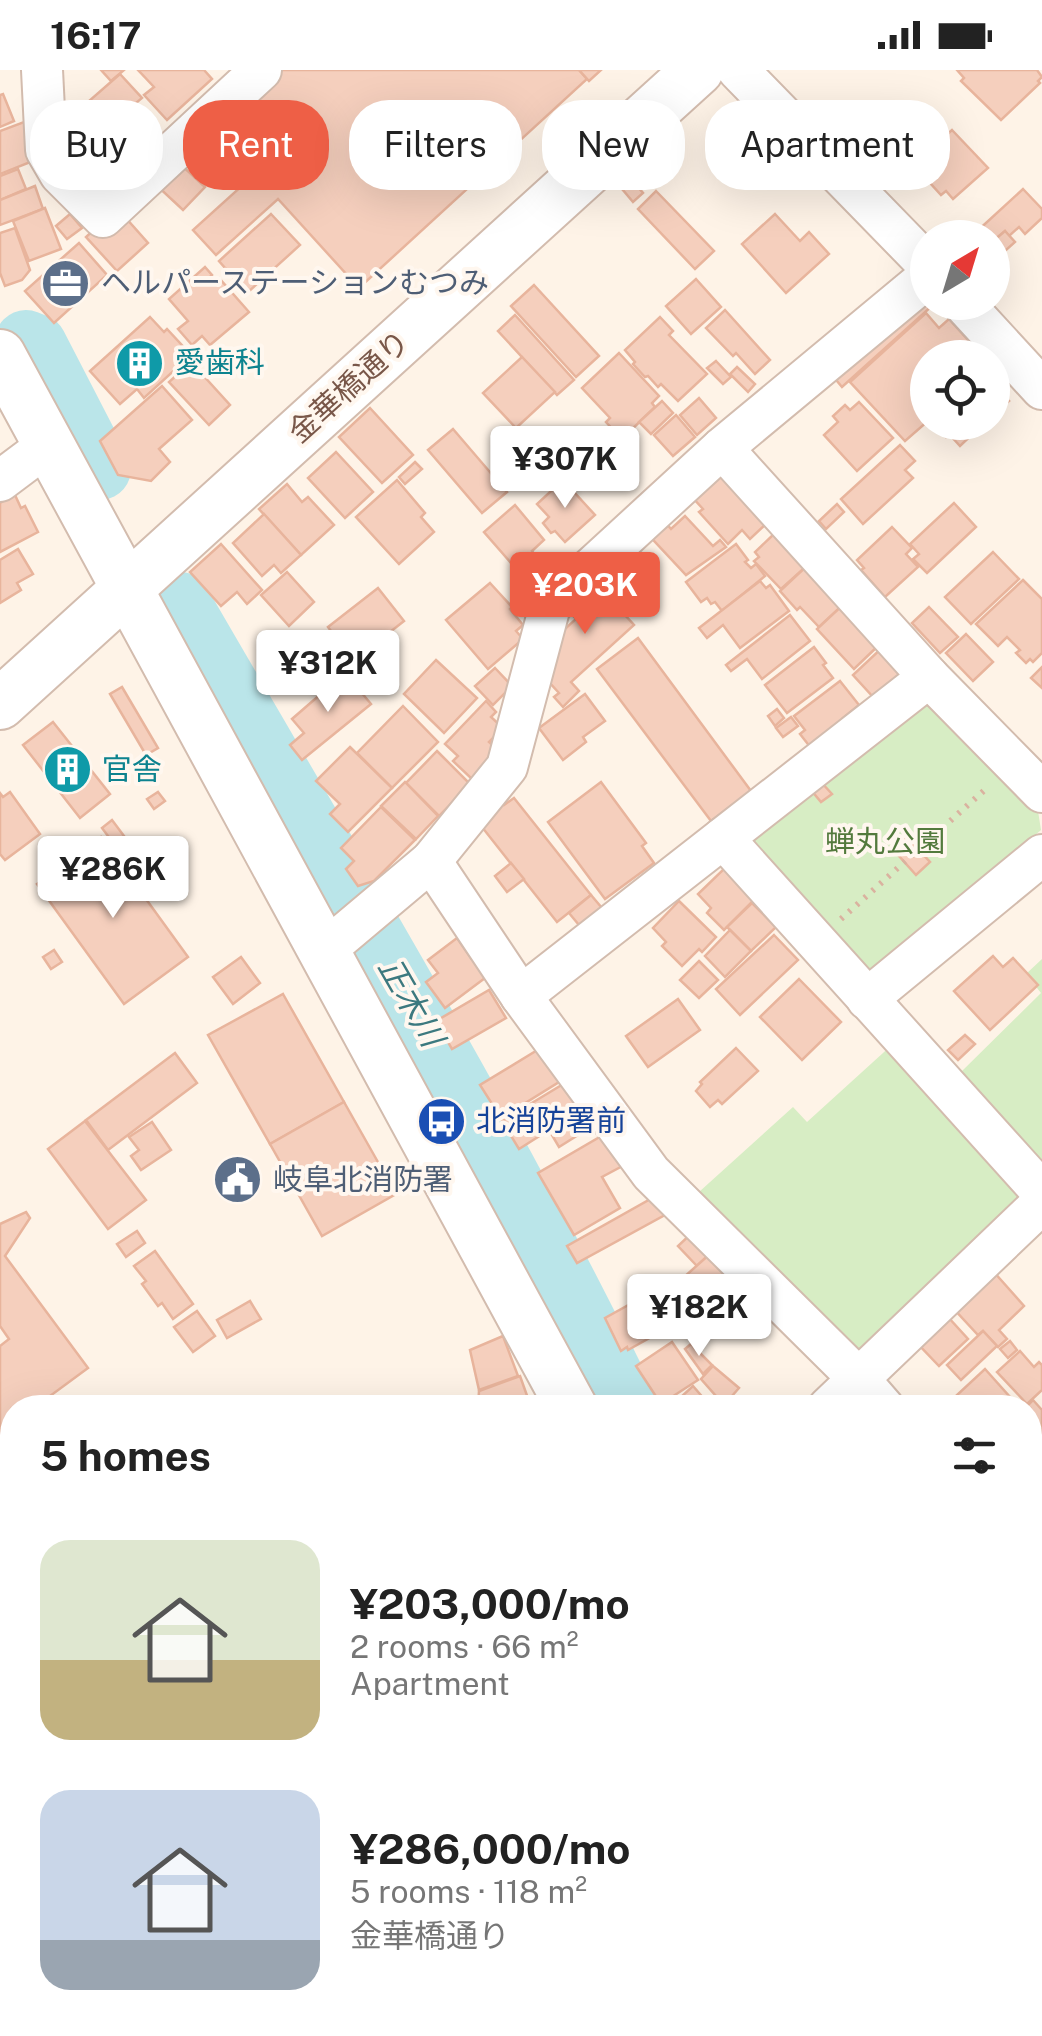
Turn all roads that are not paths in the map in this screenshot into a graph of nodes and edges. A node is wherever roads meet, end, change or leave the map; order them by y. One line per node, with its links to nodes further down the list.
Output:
1 (42, 70): 2 (street)
2 (261, 70)
3 (654, 70): 14 (street, 金華橋通り)
4 (698, 70): 14 (street, 金華橋通り)
5 (738, 70): 6 (street)
6 (910, 247)
7 (910, 292): 12 (street)
8 (979, 320): 10 (street)
9 (0, 355): 11 (street)
10 (1042, 388)
11 (48, 445): 13 (street); 14 (street)
12 (722, 448): 16 (street); 21 (street)
13 (0, 482)
14 (119, 576): 15 (street, 金華橋通り); 17 (street, 金華橋通り); 22 (street)
15 (0, 663)
16 (929, 677): 18 (street); 19 (street)
17 (0, 704)
18 (1042, 792)
19 (724, 838): 23 (street); 24 (street)
20 (1042, 856): 24 (street)
21 (431, 860): 22 (street); 23 (street)
22 (350, 929): 28 (street)
23 (521, 996): 27 (street)
24 (867, 999): 25 (street)
25 (1042, 1192)
26 (1042, 1203): 27 (street)
27 (871, 1393)
28 (566, 1395)

